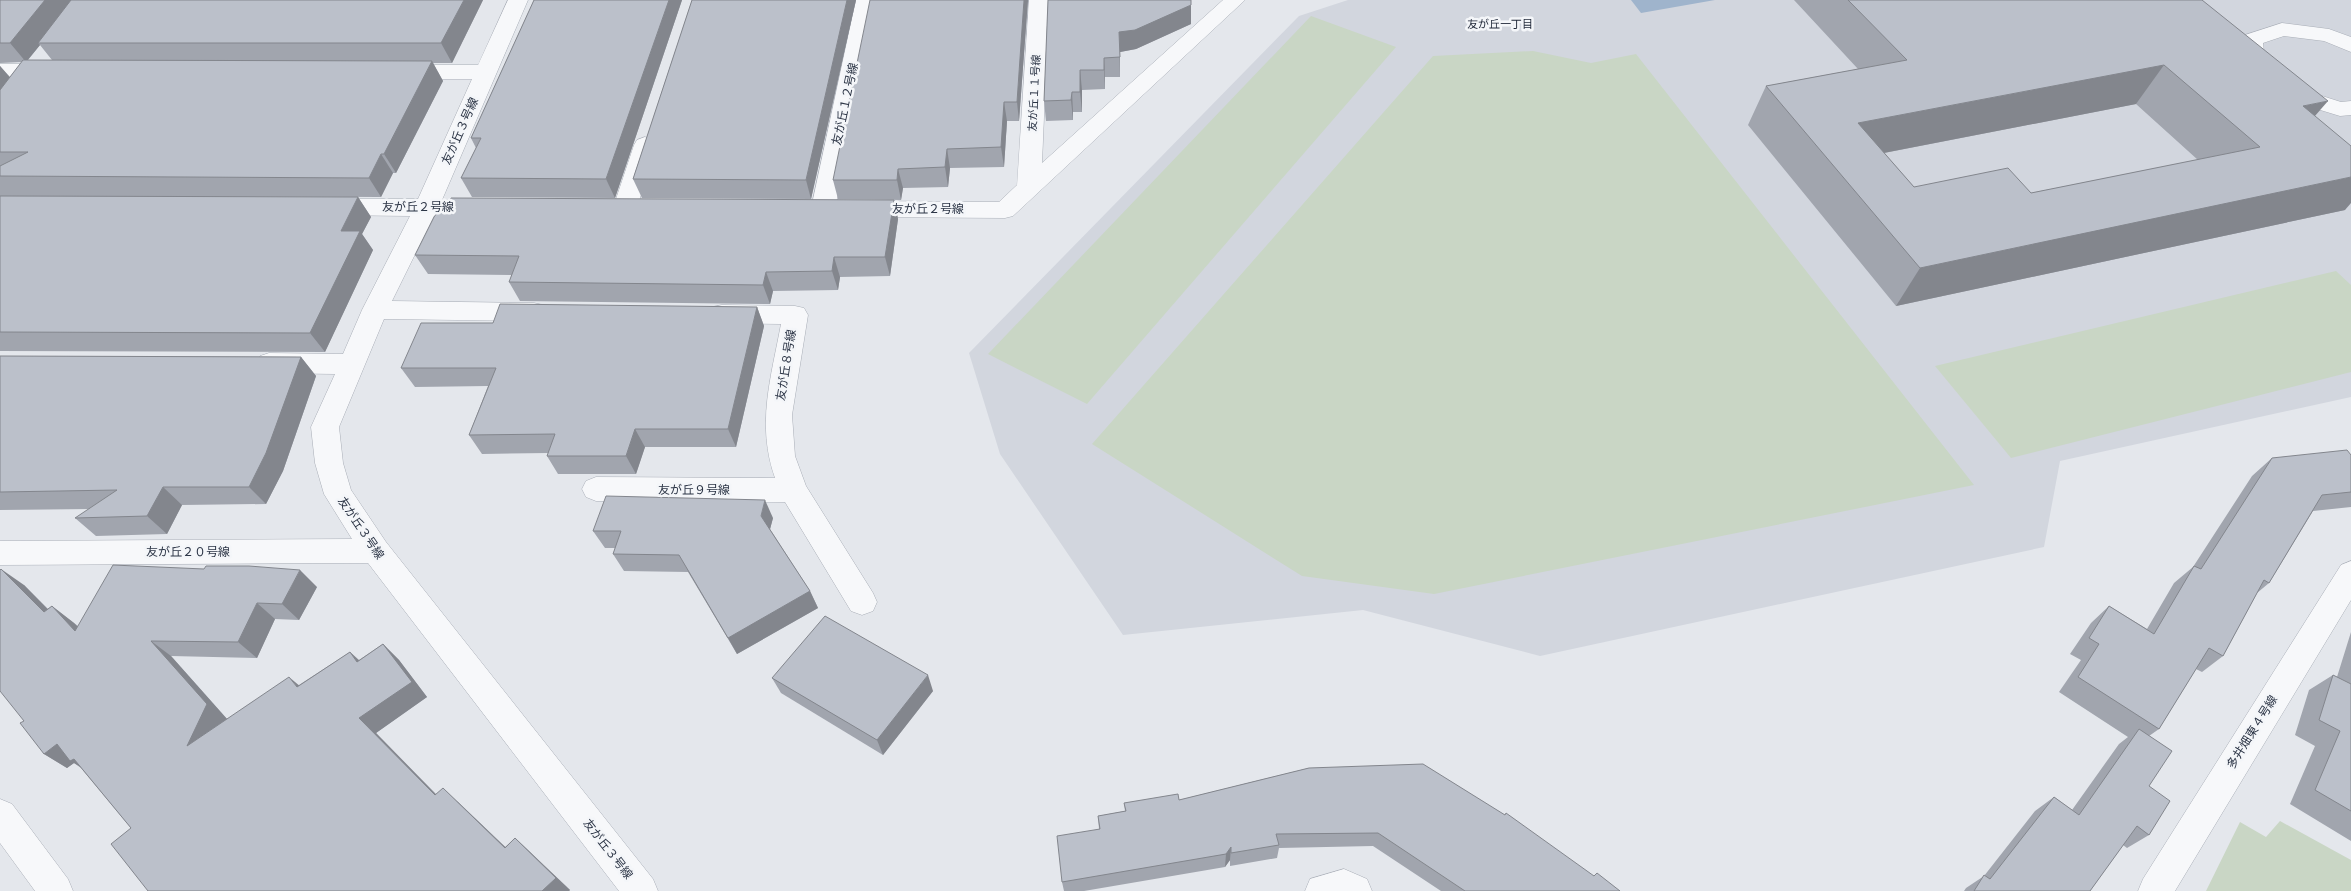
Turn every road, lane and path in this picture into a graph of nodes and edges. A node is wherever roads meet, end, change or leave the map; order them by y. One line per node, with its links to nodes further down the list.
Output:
1 (518, 0): 11 (street, 友が丘３号線)
2 (866, 0): 20 (street, 友が丘１２号線)
3 (1038, 0): 15 (street, 友が丘１１号線)
4 (1235, 0): 15 (street, 友が丘２号線)
5 (2351, 45): 13 (street)
6 (52, 47): 8 (street)
7 (0, 70): 8 (street)
8 (34, 71): 9 (street); 12 (street)
9 (74, 71)
10 (378, 72): 11 (street)
11 (486, 72): 17 (street, 友が丘３号線)
12 (17, 92)
13 (2351, 108)
14 (653, 123): 19 (street)
15 (1029, 186): 20 (street, 友が丘２号線)
16 (307, 207): 17 (street, 友が丘２号線)
17 (426, 208): 18 (street, 友が丘２号線); 21 (street, 友が丘３号線)
18 (506, 208)
19 (625, 208)
20 (813, 209)
21 (375, 310): 22 (street); 25 (street, 友が丘３号線)
22 (555, 312)
23 (695, 314): 27 (street, 友が丘８号線)
24 (245, 363): 25 (street)
25 (352, 364): 28 (street, 友が丘３号線)
26 (596, 489): 27 (street, 友が丘９号線)
27 (792, 490): 31 (street, 友が丘８号線)
28 (376, 551): 29 (street, 友が丘２０号線); 34 (street, 友が丘３号線)
29 (0, 553)
30 (2351, 574): 37 (street, 多井畑東４号線)
31 (862, 602)
32 (0, 815): 33 (street)
33 (56, 891)
34 (641, 891)
35 (1322, 891): 36 (street)
36 (1355, 891)
37 (2155, 891)

